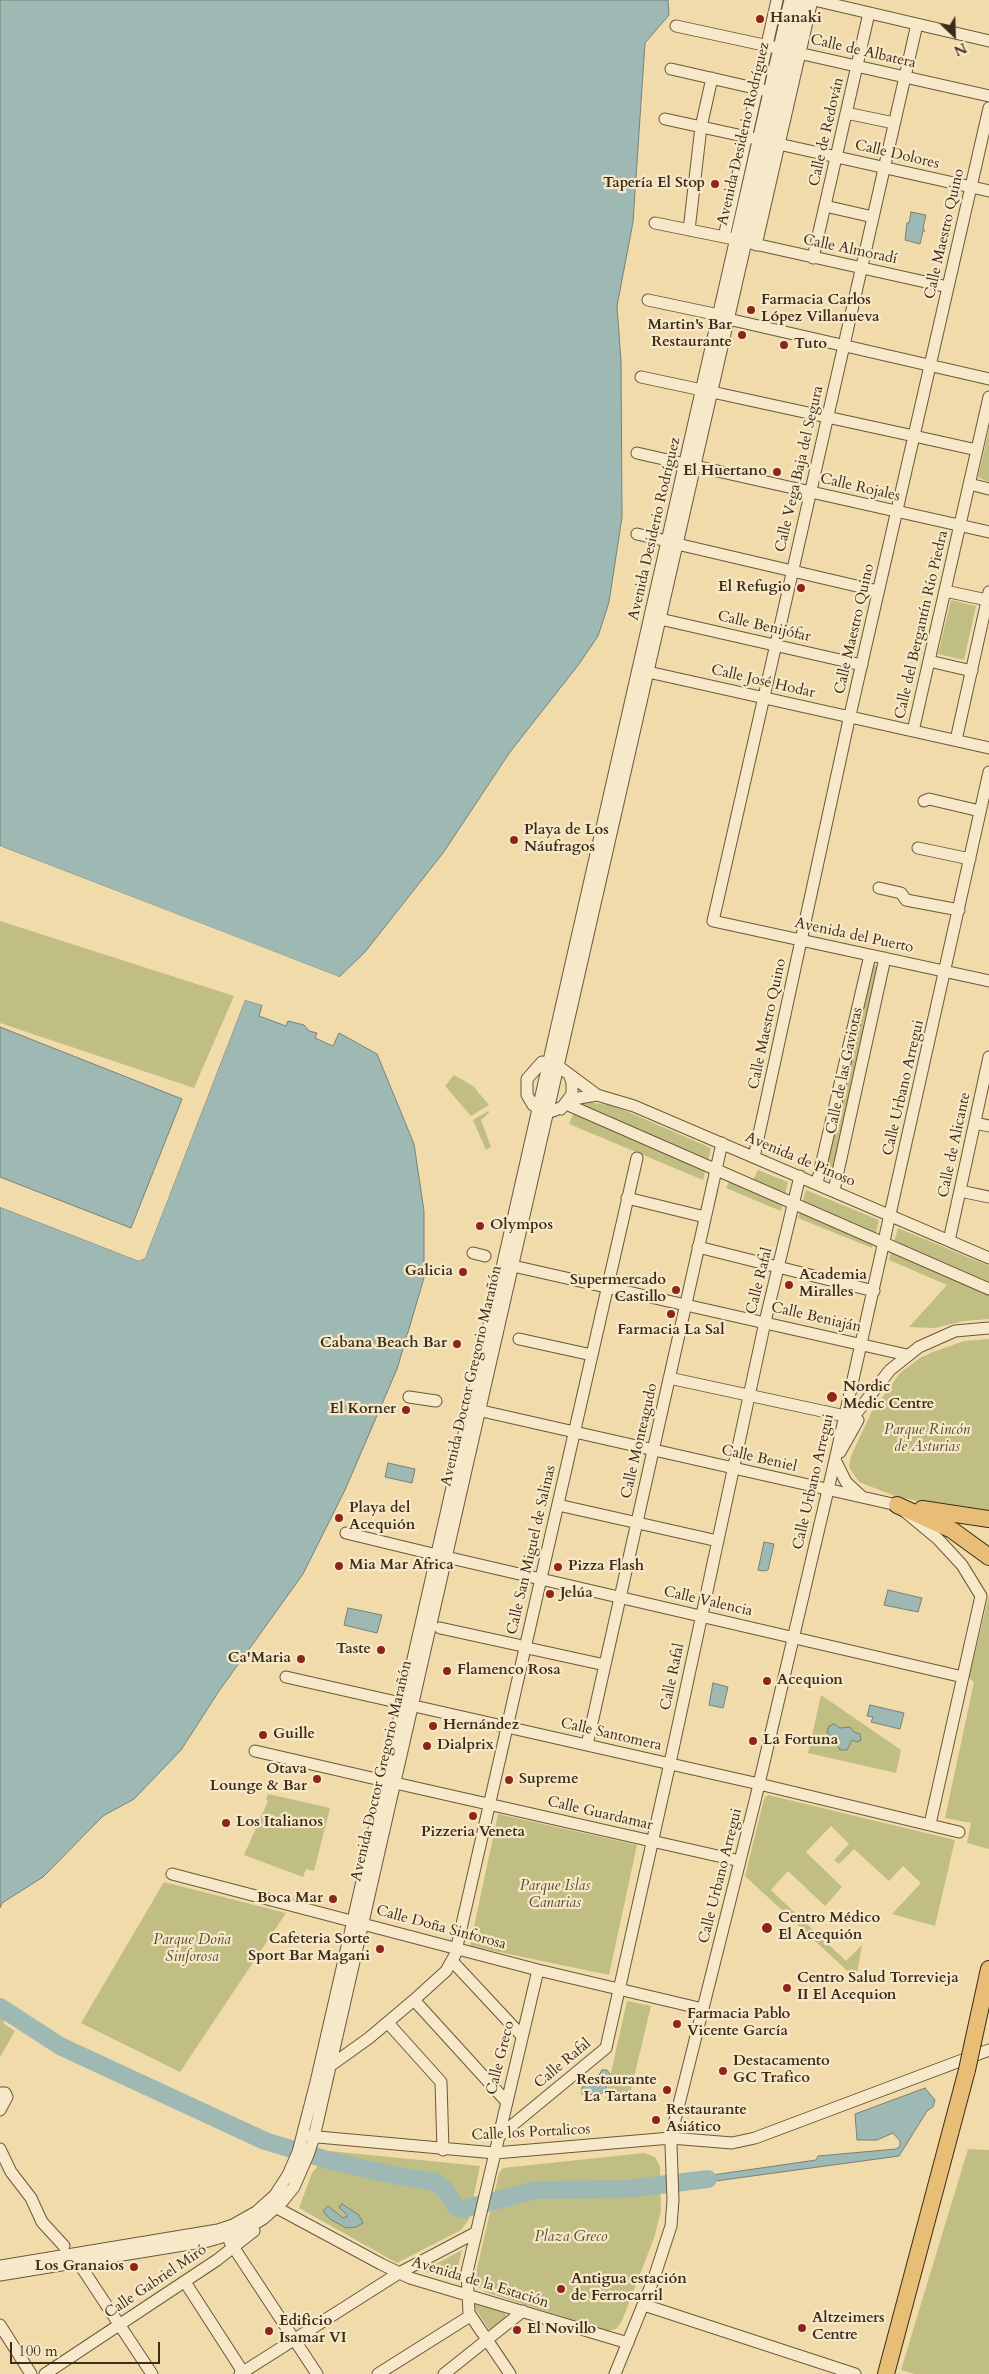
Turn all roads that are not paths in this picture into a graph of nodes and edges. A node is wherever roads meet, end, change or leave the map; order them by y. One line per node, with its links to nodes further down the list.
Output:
1 (777, 0): 9 (street, Avenida Desiderio Rodríguez)
2 (790, 0): 10 (street, Avenida Desiderio Rodríguez)
3 (801, 0): 10 (street, Avenida Desiderio Rodríguez)
4 (813, 0): 5 (street); 10 (street, Avenida Desiderio Rodríguez)
5 (869, 13): 6 (street); 11 (street, Calle de Redován)
6 (917, 24): 8 (street); 13 (street, Calle Vega Baja del Segura)
7 (676, 26): 9 (street, Calle de Albatera)
8 (989, 41)
9 (766, 46): 10 (street, Calle de Albatera); 15 (street, Avenida Desiderio Rodríguez)
10 (790, 51): 11 (street, Calle de Albatera); 16 (street, Avenida Desiderio Rodríguez); 24 (street, Avenida Desiderio Rodríguez)
11 (857, 66): 13 (street, Calle de Albatera); 19 (street, Calle de Redován)
12 (671, 68): 14 (street)
13 (905, 77): 17 (street, Calle de Albatera); 21 (street, Calle Vega Baja del Segura)
14 (712, 78): 15 (street); 22 (street)
15 (757, 88): 16 (street); 23 (street, Avenida Desiderio Rodríguez)
16 (770, 91): 24 (street, Avenida Desiderio Rodríguez)
17 (989, 96)
18 (989, 108): 27 (street, Calle Maestro Quino)
19 (846, 113): 21 (street); 25 (street, Calle de Redován)
20 (665, 119): 22 (street, Calle Dolores)
21 (894, 123): 26 (street, Calle Vega Baja del Segura)
22 (701, 127): 23 (street, Calle Dolores); 32 (street)
23 (746, 137): 24 (street, Calle Dolores); 33 (street, Avenida Desiderio Rodríguez)
24 (769, 142): 25 (street, Calle Dolores); 34 (street, Avenida Desiderio Rodríguez); 34 (street, Avenida Desiderio Rodríguez)
25 (836, 157): 26 (street, Calle Dolores); 29 (street, Calle de Redován)
26 (884, 168): 27 (street, Calle Dolores); 30 (street, Calle Vega Baja del Segura)
27 (971, 187): 28 (street, Calle Dolores); 37 (street, Calle Maestro Quino)
28 (989, 191)
29 (825, 206): 30 (street); 35 (street, Calle de Redován)
30 (873, 217): 36 (street, Calle Vega Baja del Segura)
31 (655, 223): 32 (street, Calle Almoradí)
32 (690, 230): 33 (street, Calle Almoradí)
33 (724, 237): 34 (street, Calle Almoradí)
34 (746, 242): 35 (street, Calle Almoradí); 39 (street, Avenida Desiderio Rodríguez)
35 (813, 258): 36 (street, Calle Almoradí)
36 (861, 268): 37 (street, Calle Almoradí); 40 (street, Calle Vega Baja del Segura)
37 (948, 287): 41 (street, Calle Maestro Quino)
38 (648, 300): 39 (street)
39 (724, 317): 40 (street); 44 (street, Avenida Desiderio Rodríguez)
40 (844, 346): 41 (street); 46 (street, Calle Vega Baja del Segura)
41 (930, 365): 43 (street); 48 (street, Calle Maestro Quino)
42 (641, 377): 44 (street)
43 (989, 378)
44 (707, 391): 46 (street); 51 (street, Avenida Desiderio Rodríguez)
45 (989, 397): 47 (street, Calle del Bergantín Río Piedra)
46 (828, 416): 48 (street); 54 (street, Calle Vega Baja del Segura)
47 (986, 421): 49 (street, Calle del Bergantín Río Piedra)
48 (914, 436): 49 (street); 55 (street, Calle Maestro Quino)
49 (977, 450): 52 (street, Calle del Bergantín Río Piedra)
50 (637, 453): 51 (street, Calle Rojales)
51 (690, 465): 54 (street, Calle Rojales); 59 (street, Avenida Desiderio Rodríguez)
52 (969, 484): 53 (street); 56 (street, Calle del Bergantín Río Piedra)
53 (989, 489)
54 (810, 492): 55 (street, Calle Rojales); 60 (street, Calle Vega Baja del Segura)
55 (897, 511): 56 (street, Calle Rojales); 62 (street, Calle Maestro Quino)
56 (960, 526): 57 (street, Calle Rojales); 61 (street, Calle del Bergantín Río Piedra)
57 (989, 532)
58 (637, 534): 59 (street)
59 (672, 542): 60 (street); 64 (street, Avenida Desiderio Rodríguez); 90 (street, Avenida Desiderio Rodríguez)
60 (792, 571): 62 (street); 65 (street, Calle Vega Baja del Segura)
61 (945, 591): 63 (street); 66 (street, Calle del Bergantín Río Piedra)
62 (878, 592): 67 (street, Calle Maestro Quino)
63 (988, 596): 68 (street)
64 (660, 619): 65 (street, Calle Benijófar); 69 (street, Avenida Desiderio Rodríguez)
65 (775, 645): 67 (street, Calle Benijófar); 70 (street, Calle Vega Baja del Segura)
66 (928, 661): 68 (street); 72 (street, Calle del Bergantín Río Piedra)
67 (862, 665): 71 (street, Calle Maestro Quino)
68 (972, 671): 73 (street)
69 (648, 672): 70 (street, Calle José Hodar); 90 (street, Avenida Desiderio Rodríguez)
70 (763, 698): 71 (street, Calle José Hodar); 83 (street, Calle Vega Baja del Segura)
71 (849, 721): 72 (street, Calle José Hodar); 75 (street, Calle José Hodar); 84 (street, Calle Maestro Quino)
72 (913, 731): 73 (street, Calle José Hodar)
73 (956, 740): 74 (street, Calle José Hodar)
74 (989, 748)
75 (989, 755)
76 (989, 772): 78 (street, Calle Urbano Arregui)
77 (924, 802): 78 (street)
78 (980, 811): 80 (street, Calle Urbano Arregui)
79 (918, 848): 80 (street)
80 (970, 859): 82 (street, Calle Urbano Arregui)
81 (879, 888): 82 (street)
82 (959, 910): 87 (street, Calle Urbano Arregui)
83 (713, 921): 84 (street, Avenida del Puerto)
84 (802, 937): 85 (street, Avenida del Puerto); 87 (street, Avenida del Puerto); 101 (street, Calle Maestro Quino)
85 (870, 955): 86 (street, Avenida del Puerto); 105 (street, Calle de las Gaviotas)
86 (885, 958): 87 (street, Avenida del Puerto); 106 (street, Calle de las Gaviotas)
87 (946, 968): 88 (street, Avenida del Puerto); 89 (street, Avenida del Puerto); 111 (street, Calle Urbano Arregui)
88 (989, 974)
89 (989, 981)
90 (557, 1050): 92 (street); 92 (street, Avenida Doctor Gregorio Marañón); 93 (street)
91 (989, 1056): 97 (street, Calle de Alicante)
92 (548, 1066): 93 (street, Avenida de Pinoso); 96 (street, Avenida Doctor Gregorio Marañón); 96 (street)
93 (570, 1077): 94 (street, Avenida de Pinoso); 95 (street)
94 (597, 1095): 95 (street); 100 (street, Avenida de Pinoso)
95 (564, 1106): 96 (street); 98 (street); 103 (street)
96 (543, 1110): 98 (street, Avenida Doctor Gregorio Marañón); 136 (street, Avenida Doctor Gregorio Marañón)
97 (975, 1123): 99 (street); 107 (street, Calle de Alicante)
98 (545, 1126): 119 (street, Avenida Doctor Gregorio Marañón)
99 (989, 1126)
100 (722, 1143): 101 (street, Avenida de Pinoso); 103 (street, Calle Monteagudo)
101 (754, 1157): 104 (street, Avenida de Pinoso)
102 (637, 1158): 109 (street, Calle San Miguel de Salinas)
103 (716, 1171): 110 (street); 112 (street, Calle Monteagudo)
104 (800, 1176): 105 (street, Avenida de Pinoso); 110 (street, Calle Rafal)
105 (818, 1183): 106 (street, Avenida de Pinoso)
106 (834, 1190): 111 (street, Avenida de Pinoso)
107 (960, 1191): 108 (street); 113 (street, Calle de Alicante)
108 (989, 1197)
109 (627, 1198): 112 (street); 121 (street, Calle San Miguel de Salinas)
110 (793, 1204): 114 (street); 120 (street, Calle Rafal)
111 (891, 1215): 113 (street, Avenida de Pinoso); 114 (street, Calle Urbano Arregui)
112 (705, 1217): 115 (street, Calle Monteagudo)
113 (949, 1241): 118 (street, Avenida de Pinoso)
114 (884, 1244): 122 (street); 123 (street, Calle Urbano Arregui)
115 (698, 1247): 120 (street); 124 (street, Calle Monteagudo)
116 (473, 1253): 117 (street)
117 (484, 1256)
118 (989, 1258)
119 (513, 1266): 121 (street, Calle Beniaján); 136 (street, Avenida Doctor Gregorio Marañón)
120 (778, 1266): 123 (street); 125 (street, Calle Rafal)
121 (607, 1287): 124 (street, Calle Beniaján); 129 (street, Calle San Miguel de Salinas)
122 (989, 1289)
123 (874, 1290): 128 (street, Calle Urbano Arregui)
124 (686, 1304): 125 (street, Calle Beniaján); 131 (street, Calle Monteagudo)
125 (765, 1322): 128 (street, Calle Beniaján); 132 (street, Calle Rafal)
126 (989, 1328): 130 (street)
127 (514, 1338): 129 (street)
128 (861, 1344): 130 (street, Calle Beniaján); 137 (street, Calle Urbano Arregui)
129 (592, 1355): 138 (street, Calle San Miguel de Salinas)
130 (907, 1355): 134 (street)
131 (669, 1378): 132 (street); 140 (street, Calle Monteagudo)
132 (749, 1396): 137 (street); 142 (street, Calle Rafal)
133 (409, 1398): 135 (street)
134 (868, 1398): 139 (street); 141 (street)
135 (436, 1401)
136 (475, 1410): 138 (street, Calle Beniel); 151 (street, Avenida Doctor Gregorio Marañón)
137 (845, 1416): 139 (street, Calle Urbano Arregui)
138 (574, 1432): 140 (street, Calle Beniel); 145 (street, Calle San Miguel de Salinas)
139 (841, 1432): 141 (street, Calle Urbano Arregui)
140 (653, 1450): 142 (street, Calle Beniel); 148 (street, Calle Monteagudo)
141 (835, 1460): 143 (street, Calle Urbano Arregui); 144 (street)
142 (733, 1469): 143 (street, Calle Beniel); 150 (street, Calle Rafal)
143 (827, 1490): 144 (street, Calle Beniel); 157 (street, Calle Urbano Arregui)
144 (864, 1498): 146 (street, Calle Beniel)
145 (558, 1505): 148 (street); 153 (street, Calle San Miguel de Salinas)
146 (896, 1505): 147 (highway); 152 (highway); 162 (street, Calle Beniel)
147 (989, 1519)
148 (637, 1522): 150 (street); 154 (street, Calle Monteagudo)
149 (346, 1533): 151 (street, Calle Valencia)
150 (718, 1541): 155 (street, Calle Rafal)
151 (442, 1556): 153 (street, Calle Valencia); 163 (street, Avenida Doctor Gregorio Marañón)
152 (989, 1557)
153 (541, 1579): 154 (street, Calle Valencia); 164 (street, Calle San Miguel de Salinas)
154 (620, 1597): 155 (street, Calle Valencia); 160 (street, Calle Monteagudo)
155 (702, 1616): 157 (street, Calle Valencia); 167 (street, Calle Rafal)
156 (440, 1628): 158 (street)
157 (793, 1637): 162 (street, Calle Valencia); 169 (street, Calle Urbano Arregui)
158 (518, 1645)
159 (532, 1649): 160 (street)
160 (605, 1665): 165 (street, Calle Monteagudo)
161 (286, 1677): 163 (street, Calle Santomera)
162 (963, 1677): 171 (street)
163 (408, 1704): 164 (street, Calle Santomera); 168 (street, Avenida Doctor Gregorio Marañón)
164 (508, 1727): 165 (street, Calle Santomera); 170 (street, Calle San Miguel de Salinas)
165 (587, 1745): 167 (street, Calle Santomera)
166 (255, 1751): 168 (street, Calle Guardamar)
167 (670, 1764): 169 (street, Calle Santomera); 173 (street, Calle Rafal)
168 (390, 1782): 170 (street, Calle Guardamar); 176 (street, Avenida Doctor Gregorio Marañón)
169 (759, 1784): 171 (street, Calle Santomera); 174 (street, Calle Urbano Arregui)
170 (490, 1804): 173 (street, Calle Guardamar); 177 (street, Calle San Miguel de Salinas)
171 (930, 1824): 172 (street, Calle Santomera)
172 (959, 1832)
173 (652, 1841): 174 (street, Calle Guardamar); 181 (street, Calle Rafal)
174 (740, 1861): 183 (street, Calle Urbano Arregui)
175 (172, 1874): 176 (street, Calle Doña Sinforosa)
176 (358, 1922): 177 (street, Calle Doña Sinforosa); 187 (street, Avenida Doctor Gregorio Marañón); 192 (street, Avenida Doctor Gregorio Marañón)
177 (458, 1948): 178 (street, Calle San Miguel de Salinas); 180 (street, Calle Doña Sinforosa)
178 (452, 1961): 182 (street, Calle San Miguel de Salinas); 185 (street)
179 (989, 1969): 217 (highway, bridge)
180 (538, 1970): 181 (street, Calle Doña Sinforosa); 185 (street, Calle Greco)
181 (619, 1989): 183 (street, Calle Doña Sinforosa); 191 (street, Calle Rafal)
182 (414, 2000): 184 (street, Calle San Miguel de Salinas); 189 (street)
183 (703, 2009): 193 (street, Calle Urbano Arregui)
184 (388, 2023): 187 (street, Calle San Miguel de Salinas); 195 (street)
185 (522, 2036): 189 (street, Calle Greco)
186 (989, 2050): 193 (street, Calle los Portalicos)
187 (330, 2066): 192 (street, Avenida Doctor Gregorio Marañón)
188 (0, 2093): 190 (street)
189 (506, 2101): 191 (street, Calle Greco)
190 (0, 2110)
191 (498, 2137): 196 (street, Calle Greco)
192 (306, 2138): 195 (street, Calle los Portalicos); 197 (street, Avenida Doctor Gregorio Marañón)
193 (671, 2138): 196 (street, Calle los Portalicos); 209 (street, Calle Urbano Arregui)
194 (0, 2149): 201 (street)
195 (443, 2150): 196 (street, Calle los Portalicos)
196 (494, 2153): 199 (street)
197 (293, 2177): 198 (street, Avenida Doctor Gregorio Marañón); 200 (street, Avenida Doctor Gregorio Marañón)
198 (279, 2209): 200 (street, Avenida Doctor Gregorio Marañón); 202 (street, Calle Gabriel Miró); 205 (street, Avenida de la Estación)
199 (476, 2231): 205 (street); 208 (street)
200 (222, 2233): 202 (street); 203 (street, Avenida Doctor Gregorio Marañón); 204 (street, Avenida Doctor Gregorio Marañón)
201 (64, 2246)
202 (234, 2247): 207 (street, Calle Gabriel Miró); 214 (street)
203 (78, 2262): 206 (street, Avenida Doctor Gregorio Marañón); 212 (street)
204 (0, 2266)
205 (399, 2273): 208 (street, Avenida de la Estación); 214 (street)
206 (0, 2275)
207 (185, 2282): 212 (street, Calle Gabriel Miró); 218 (street)
208 (469, 2295): 210 (street, Avenida de la Estación); 211 (street)
209 (644, 2306): 216 (street); 227 (street)
210 (523, 2311): 215 (street); 216 (street, Avenida de la Estación)
211 (470, 2316): 215 (street); 223 (street)
212 (120, 2325): 220 (street, Calle Gabriel Miró); 221 (street)
213 (0, 2326): 219 (street)
214 (295, 2339): 218 (street); 222 (street)
215 (486, 2341): 224 (street); 225 (street)
216 (628, 2343): 226 (street)
217 (888, 2368)
218 (242, 2373)
219 (31, 2374)
220 (45, 2374)
221 (152, 2374)
222 (318, 2374)
223 (378, 2374)
224 (444, 2374)
225 (510, 2374)
226 (614, 2374)
227 (855, 2374)

